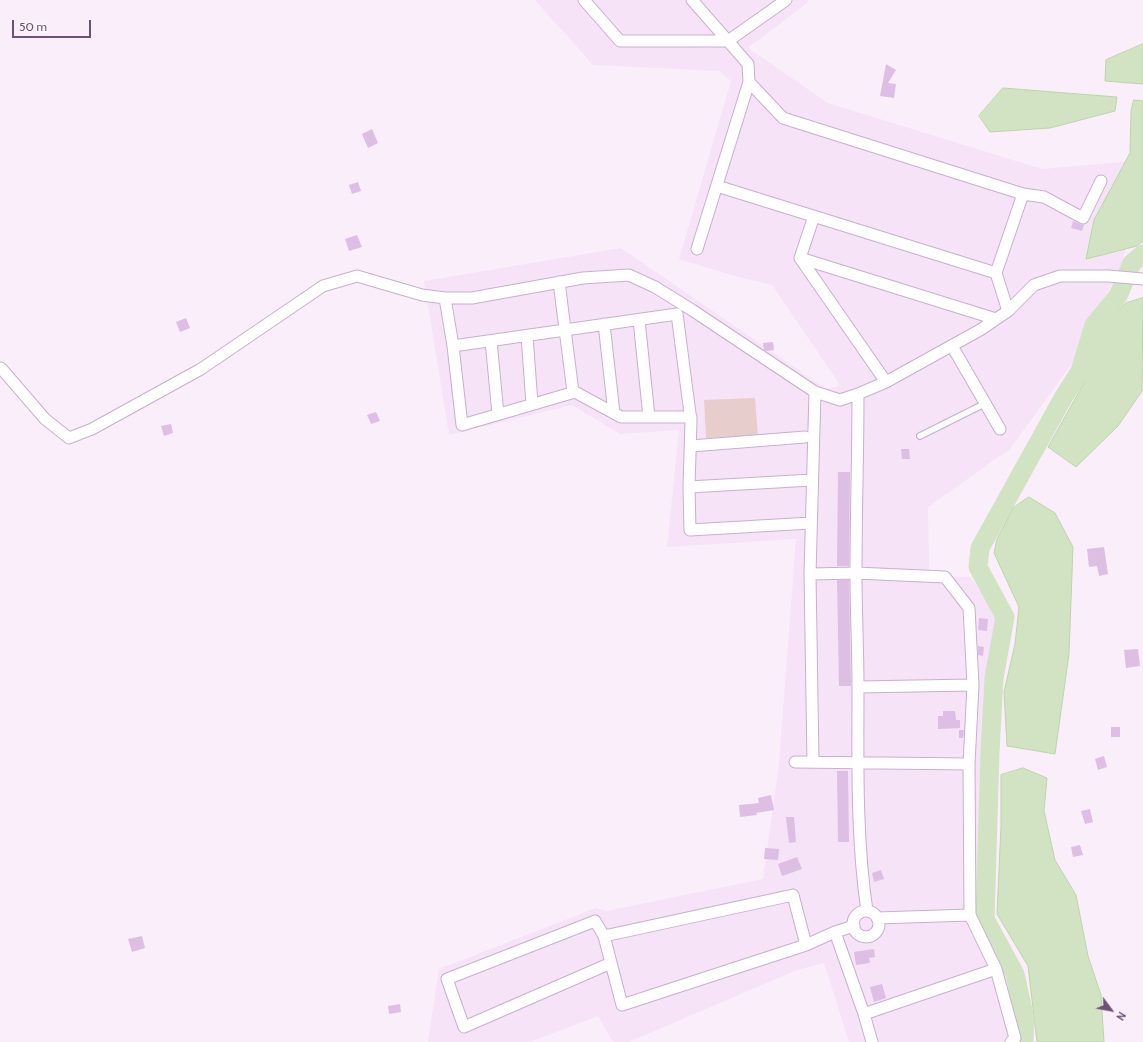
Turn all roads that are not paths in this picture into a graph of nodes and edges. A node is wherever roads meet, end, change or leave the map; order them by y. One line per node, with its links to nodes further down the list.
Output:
1 (584, 0): 4 (street)
2 (692, 0): 4 (street)
3 (786, 0): 4 (street)
4 (728, 41): 5 (street)
5 (749, 82): 7 (street); 8 (street)
6 (1101, 181): 8 (street)
7 (717, 186): 9 (street); 10 (street)
8 (1023, 194): 12 (street)
9 (814, 216): 11 (street); 12 (street)
10 (697, 249)
11 (800, 258): 17 (street); 26 (street)
12 (996, 273): 16 (street)
13 (1141, 279): 16 (street)
14 (559, 282): 15 (street); 20 (street); 28 (street)
15 (445, 298): 23 (street); 25 (street)
16 (1008, 311): 17 (street)
17 (996, 319): 24 (street)
18 (639, 320): 19 (street); 34 (street); 35 (street)
19 (604, 324): 20 (street); 32 (street)
20 (566, 330): 21 (street); 27 (street)
21 (527, 336): 22 (street); 30 (street)
22 (491, 341): 23 (street); 33 (street)
23 (453, 346): 33 (street)
24 (952, 346): 26 (street); 31 (street)
25 (0, 364)
26 (886, 382): 29 (street)
27 (572, 392): 30 (street); 32 (street)
28 (815, 392): 29 (street); 40 (street)
29 (858, 394): 43 (street)
30 (532, 404): 33 (street)
31 (984, 404): 36 (street); 37 (lane)
32 (614, 413): 35 (street)
33 (498, 414)
34 (691, 416): 35 (street); 39 (street)
35 (649, 417)
36 (1000, 430)
37 (920, 436)
38 (805, 437): 39 (street)
39 (691, 446): 41 (street)
40 (812, 480): 41 (street); 42 (street)
41 (690, 487): 42 (street)
42 (811, 523): 44 (street)
43 (856, 573): 44 (street); 45 (street); 46 (street)
44 (810, 574): 47 (street)
45 (973, 685): 46 (street); 50 (street)
46 (858, 687): 49 (street)
47 (813, 761): 48 (street); 49 (street)
48 (795, 762)
49 (858, 763): 50 (street); 51 (street)
50 (969, 764): 52 (street)
51 (867, 911): 53 (street); 54 (street)
52 (970, 915): 53 (street); 59 (street)
53 (877, 918): 54 (street)
54 (854, 926): 55 (street)
55 (835, 932): 57 (street); 60 (street)
56 (604, 936): 57 (street); 58 (street); 58 (street)
57 (806, 945): 58 (street)
58 (611, 963)
59 (996, 970): 60 (street); 62 (street)
60 (864, 1014): 61 (street)
61 (872, 1042)
62 (1011, 1042)

